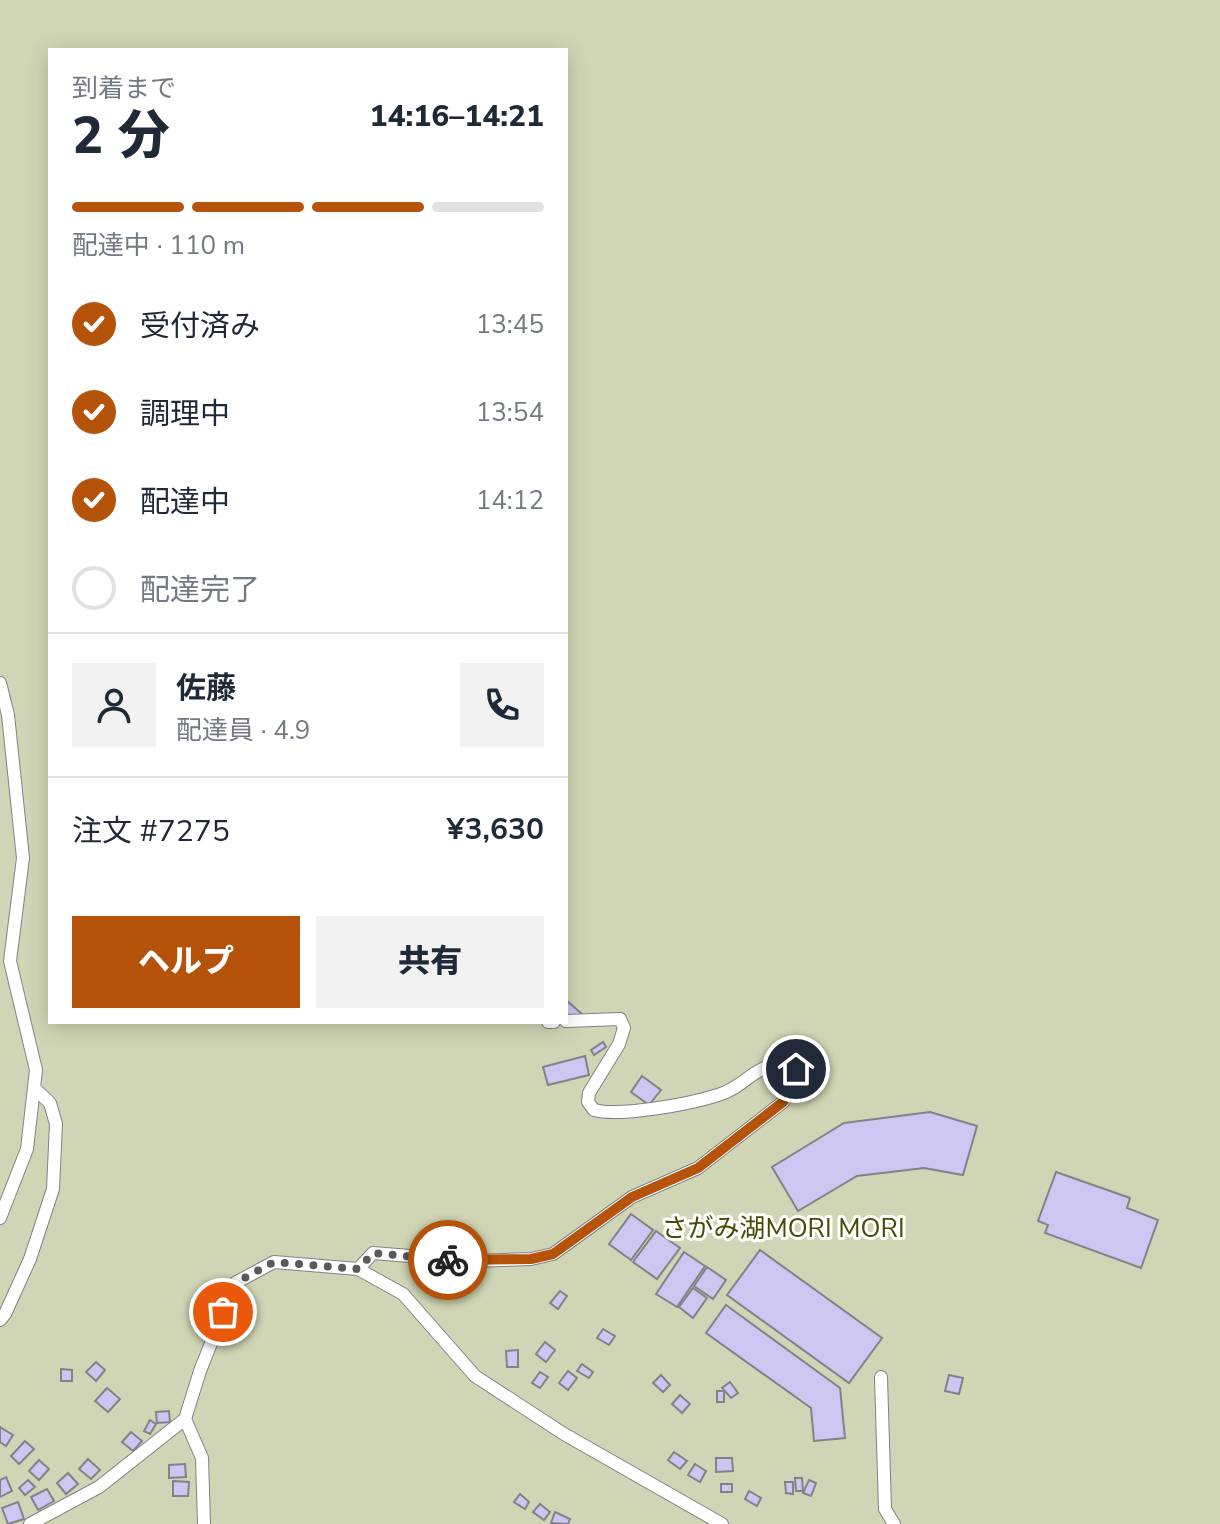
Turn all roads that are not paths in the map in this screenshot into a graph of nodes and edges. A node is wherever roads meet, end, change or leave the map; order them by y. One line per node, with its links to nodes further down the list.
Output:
1 (0, 683): 3 (lane)
2 (568, 1021): 5 (lane)
3 (34, 1088): 4 (lane); 6 (lane)
4 (0, 1218)
5 (358, 1269): 8 (lane); 11 (lane)
6 (0, 1320)
7 (881, 1377): 12 (lane)
8 (185, 1419): 9 (lane); 10 (lane)
9 (30, 1524)
10 (204, 1524)
11 (722, 1524)
12 (894, 1524)

